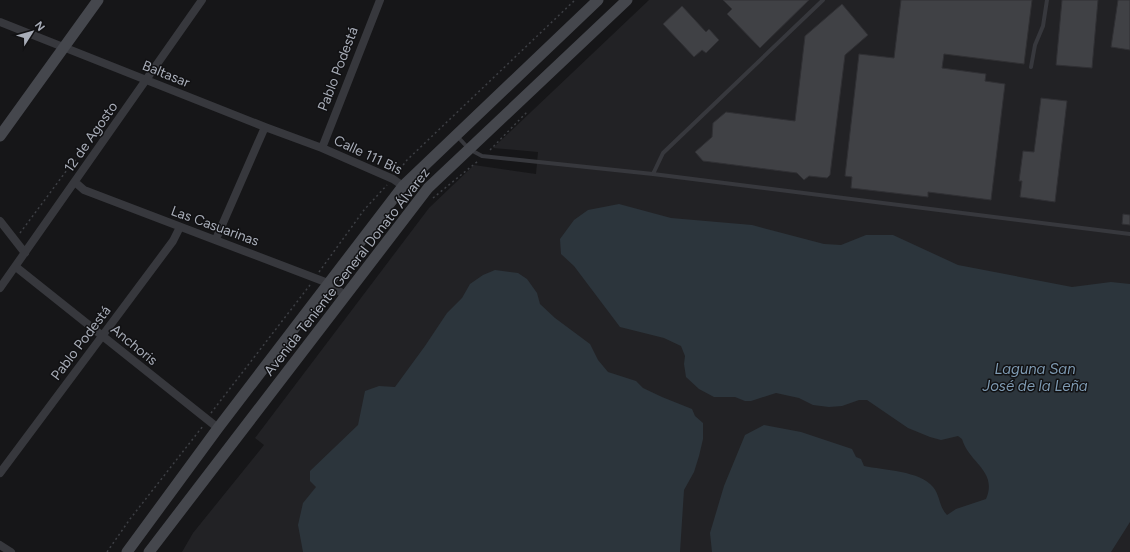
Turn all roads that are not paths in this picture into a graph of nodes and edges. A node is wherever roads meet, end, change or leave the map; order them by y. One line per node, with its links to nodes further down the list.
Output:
1 (98, 0): 9 (main road)
2 (202, 0): 11 (street, 12 de Agosto)
3 (380, 0): 15 (street, Pablo Podestá)
4 (598, 0): 13 (main road, Avenida Teniente General Donato Álvarez)
5 (627, 0): 16 (main road, Avenida Teniente General Donato Álvarez)
6 (823, 0): 17 (lane)
7 (1047, 0): 10 (lane)
8 (0, 22): 9 (street, Baltasar)
9 (64, 47): 11 (street, Baltasar); 14 (main road)
10 (1031, 67)
11 (147, 80): 12 (street, Baltasar); 18 (street, 12 de Agosto)
12 (265, 128): 15 (street, Baltasar); 23 (street)
13 (456, 135): 16 (lane); 19 (main road, Avenida Teniente General Donato Álvarez)
14 (0, 136)
15 (322, 148): 19 (street, Calle 111 Bis)
16 (469, 149): 17 (lane); 28 (main road, Avenida Teniente General Donato Álvarez)
17 (653, 174): 22 (lane)
18 (75, 182): 21 (street, Las Casuarinas); 24 (street, 12 de Agosto)
19 (403, 186): 26 (main road, Avenida Teniente General Donato Álvarez)
20 (0, 221): 24 (street)
21 (180, 227): 23 (street, Las Casuarinas); 29 (street, Pablo Podestá)
22 (1130, 234)
23 (216, 239): 26 (street, Las Casuarinas)
24 (25, 253): 25 (street, 12 de Agosto)
25 (16, 267): 27 (street, 12 de Agosto); 29 (street, Anchoris)
26 (328, 283): 28 (street, Las Casuarinas); 30 (main road, Avenida Teniente General Donato Álvarez)
27 (0, 288)
28 (346, 296): 35 (main road, Avenida Teniente General Donato Álvarez)
29 (103, 336): 30 (street, Anchoris); 31 (street, Pablo Podestá)
30 (218, 428): 34 (main road, Avenida Teniente General Donato Álvarez)
31 (0, 473)
32 (0, 545): 33 (street)
33 (11, 552)
34 (127, 552)
35 (149, 552)

